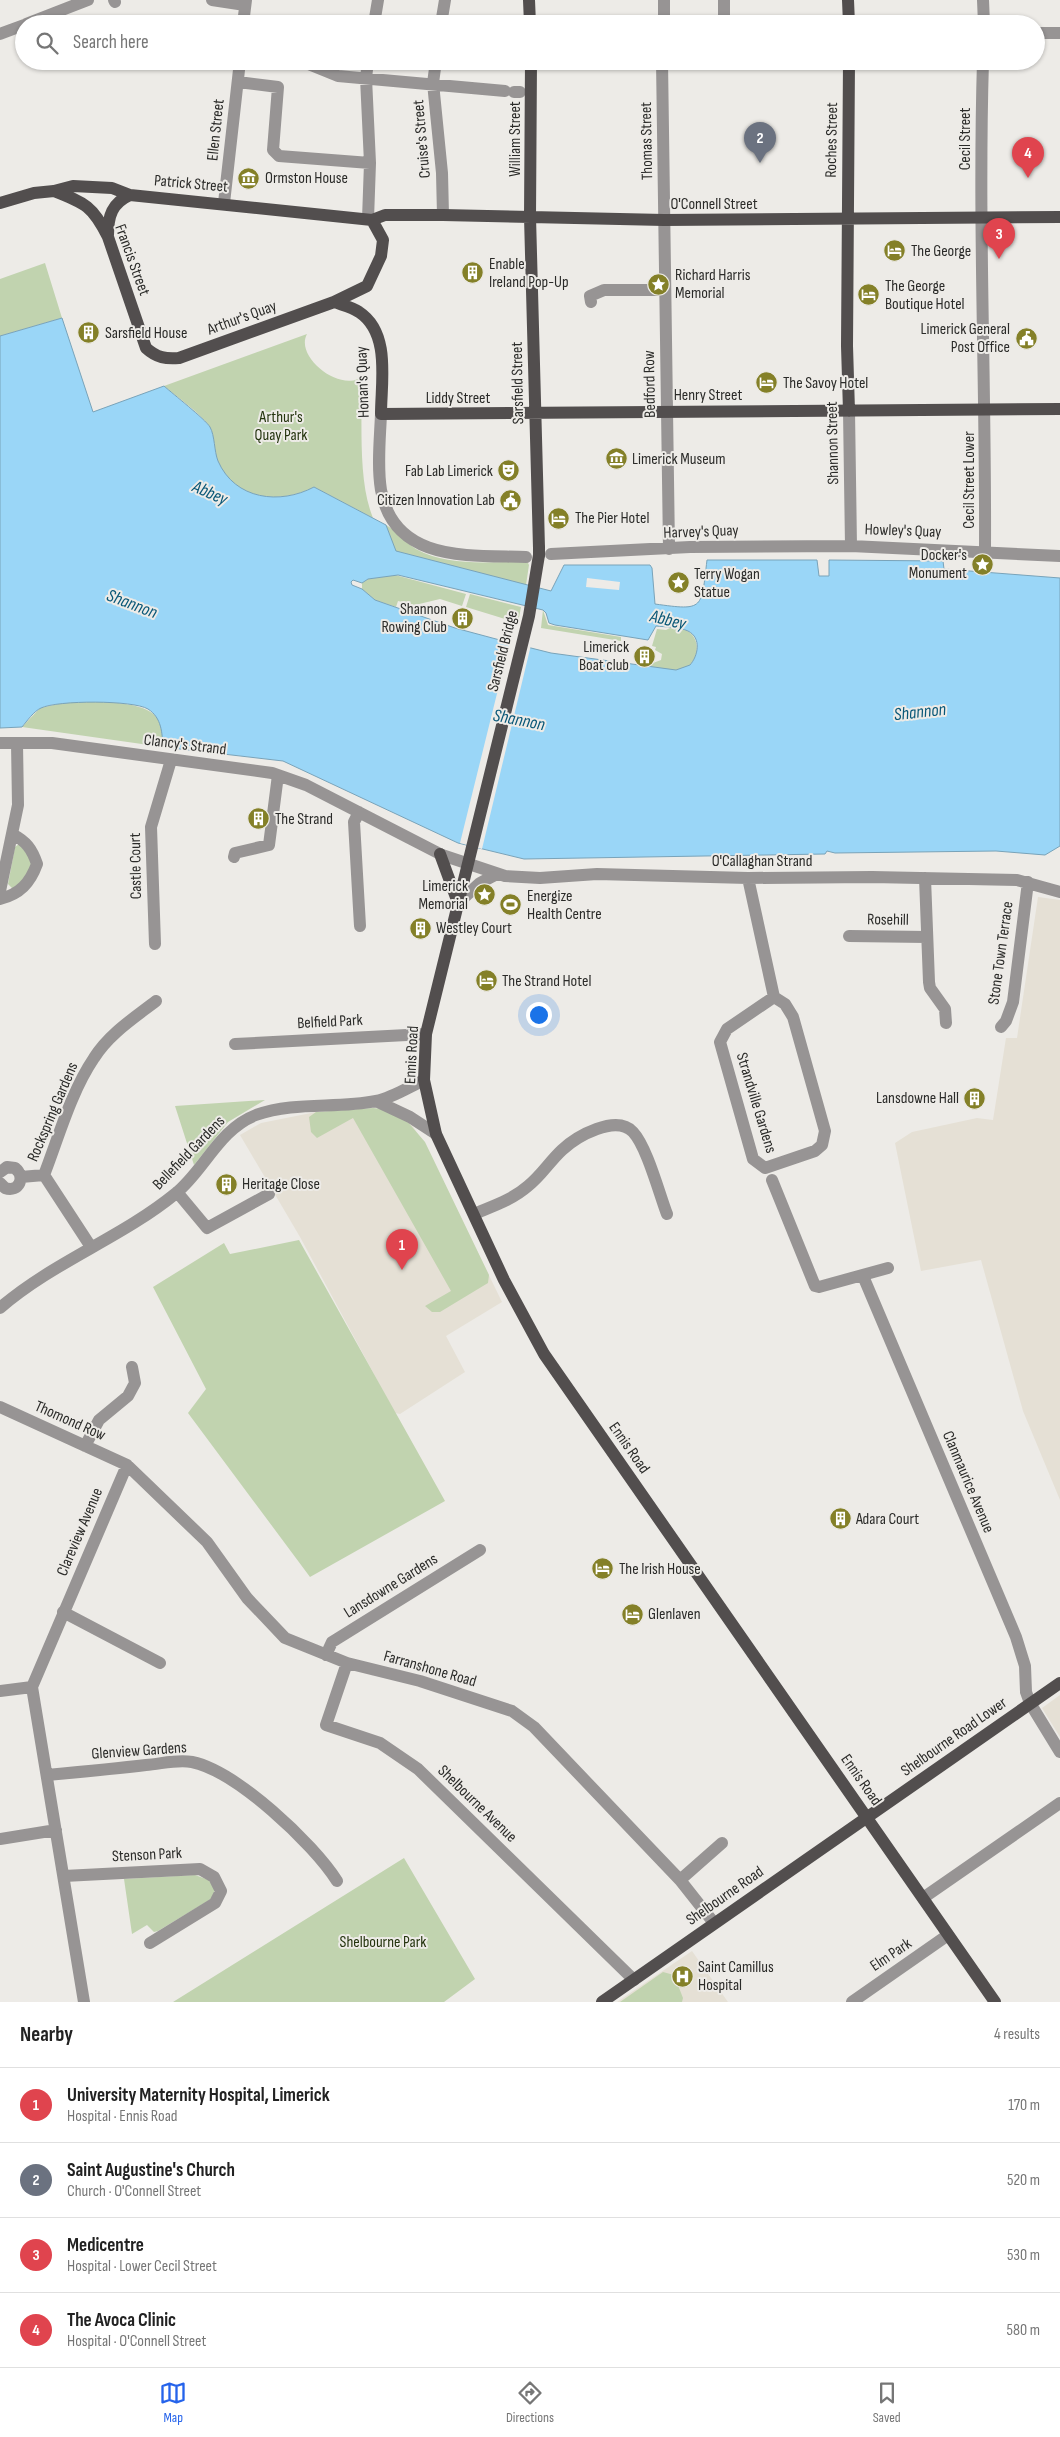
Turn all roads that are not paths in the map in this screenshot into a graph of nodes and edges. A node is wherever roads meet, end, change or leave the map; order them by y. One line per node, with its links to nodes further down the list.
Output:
1 (88, 0): 11 (street)
2 (212, 0): 10 (street)
3 (378, 0): 13 (street)
4 (445, 0): 14 (street)
5 (530, 0): 15 (main road)
6 (664, 0): 16 (street)
7 (724, 0): 17 (street)
8 (848, 0): 18 (main road)
9 (983, 0): 19 (street)
10 (246, 2): 12 (street)
11 (49, 15)
12 (245, 15)
13 (374, 15)
14 (443, 15)
15 (530, 15)
16 (664, 15)
17 (724, 15)
18 (849, 15)
19 (984, 15)
20 (15, 28): 23 (street)
21 (1045, 33): 22 (street)
22 (1060, 33)
23 (0, 34)
24 (239, 70): 33 (street, Ellen Street)
25 (324, 70): 32 (street)
26 (367, 70): 32 (street)
27 (435, 70): 34 (street, Cruise's Street)
28 (531, 70): 42 (main road, William Street)
29 (662, 70): 46 (street, Thomas Street)
30 (849, 70): 47 (main road, Roches Street)
31 (983, 70): 44 (street, Cecil Street)
32 (366, 78): 34 (street); 36 (street)
33 (238, 82): 36 (street); 40 (street, Ellen Street)
34 (433, 83): 35 (street); 41 (street, Cruise's Street)
35 (513, 92)
36 (370, 163): 45 (street)
37 (54, 191): 38 (main road, Patrick Street); 39 (main road, Patrick Street); 48 (main road, Francis Street)
38 (130, 196): 40 (main road, Patrick Street); 48 (main road, Patrick Street)
39 (0, 203)
40 (224, 203): 45 (main road, Patrick Street)
41 (443, 214): 42 (main road, O'Connell Street); 45 (main road, O'Connell Street)
42 (530, 217): 46 (main road, O'Connell Street); 58 (main road, Sarsfield Street)
43 (1060, 217): 44 (main road, O'Connell Street)
44 (982, 218): 47 (main road, O'Connell Street); 54 (street, Cecil Street)
45 (370, 220): 50 (main road)
46 (664, 220): 47 (main road, O'Connell Street); 49 (street, Bedford Row)
47 (848, 220): 56 (main road, Shannon Street)
48 (108, 237): 52 (main road, Francis Street)
49 (665, 290): 51 (street); 55 (street, Bedford Row)
50 (334, 302): 52 (main road, Arthur's Quay); 57 (main road, Honan's Quay)
51 (591, 302)
52 (160, 358)
53 (1060, 409): 54 (main road, Henry Street)
54 (986, 410): 56 (main road, Henry Street); 62 (street, Cecil Street Lower)
55 (667, 411): 56 (main road, Henry Street); 58 (main road, Henry Street); 61 (street, Bedford Row)
56 (848, 411): 59 (street, Shannon Street)
57 (381, 414): 58 (main road, Liddy Street); 65 (street, Honan's Quay)
58 (536, 414): 60 (main road, Sarsfield Street)
59 (851, 546): 61 (street, Harvey's Quay); 62 (street, Howley's Quay)
60 (539, 548): 72 (main road, Sarsfield Bridge)
61 (669, 548): 63 (street, Harvey's Quay)
62 (985, 551): 64 (street, Howley's Quay)
63 (552, 554)
64 (1060, 556)
65 (526, 557)
66 (0, 743): 67 (street, Clancy's Strand)
67 (17, 743): 68 (street, Clancy's Strand); 71 (street)
68 (171, 760): 69 (street, Clancy's Strand); 87 (street, Castle Court)
69 (278, 775): 70 (street, Clancy's Strand); 74 (street)
70 (359, 812): 73 (street, Clancy's Strand); 84 (street)
71 (12, 834): 80 (street); 82 (street)
72 (472, 848): 75 (main road, Ennis Road)
73 (440, 854): 75 (street, Clancy's Strand); 83 (main road)
74 (234, 857)
75 (468, 864): 76 (street, O'Callaghan Strand); 83 (main road, Ennis Road)
76 (497, 874): 77 (street, O'Callaghan Strand); 83 (street)
77 (748, 878): 78 (street, O'Callaghan Strand); 88 (street)
78 (925, 878): 79 (street, O'Callaghan Strand); 86 (street, Rosehill)
79 (1028, 882): 81 (street, O'Callaghan Strand); 91 (street, Stone Town Terrace)
80 (0, 891)
81 (1060, 892)
82 (0, 899)
83 (458, 903): 92 (main road, Ennis Road)
84 (360, 926)
85 (849, 936): 86 (street, Rosehill)
86 (927, 937): 90 (street, Rosehill)
87 (155, 944)
88 (774, 997): 88 (street, Strandville Gardens)
89 (156, 1001): 98 (street, Rockspring Gardens)
90 (946, 1023)
91 (1001, 1027)
92 (426, 1034): 93 (street, Belfield Park); 94 (main road, Ennis Road)
93 (234, 1044)
94 (424, 1080): 95 (street, Bellefield Gardens); 96 (main road, Ennis Road)
95 (376, 1101): 96 (street); 102 (street, Bellefield Gardens)
96 (436, 1134): 104 (main road, Ennis Road)
97 (0, 1172): 99 (street)
98 (44, 1175): 99 (street); 106 (street)
99 (21, 1177): 101 (street)
100 (772, 1180): 108 (street)
101 (0, 1183)
102 (177, 1192): 103 (street); 106 (street, Bellefield Gardens)
103 (269, 1194)
104 (474, 1214): 105 (street); 126 (main road, Ennis Road)
105 (666, 1214)
106 (91, 1248): 109 (street, Bellefield Gardens)
107 (888, 1268): 108 (street)
108 (864, 1276): 122 (street, Clanmaurice Avenue)
109 (0, 1308)
110 (132, 1367): 112 (street)
111 (0, 1408): 112 (street, Thomond Row)
112 (85, 1446): 113 (street, Thomond Row)
113 (127, 1465): 115 (street, Clareview Avenue); 116 (street, Farranshone Road)
114 (480, 1550): 116 (street, Lansdowne Gardens)
115 (63, 1612): 117 (street); 120 (street)
116 (326, 1656): 118 (street, Farranshone Road)
117 (160, 1663)
118 (347, 1663): 131 (street, Farranshone Road); 137 (street, Shelbourne Avenue)
119 (1060, 1683): 122 (main road, Shelbourne Road Lower)
120 (32, 1687): 121 (street); 124 (street)
121 (0, 1691)
122 (1030, 1703): 123 (street); 126 (main road, Shelbourne Road Lower)
123 (1060, 1752)
124 (48, 1775): 127 (street); 132 (street, Glenview Gardens)
125 (1060, 1803): 133 (street)
126 (868, 1818): 133 (main road, Ennis Road); 134 (main road, Shelbourne Road)
127 (56, 1830): 128 (street); 130 (street)
128 (0, 1839)
129 (722, 1843): 131 (street)
130 (64, 1876): 136 (street, Stenson Park); 138 (street)
131 (680, 1880): 134 (street, Farranshone Road)
132 (337, 1881)
133 (923, 1898): 135 (main road, Ennis Road)
134 (714, 1923): 137 (main road, Shelbourne Road)
135 (948, 1935): 140 (street, Elm Park); 141 (main road, Ennis Road)
136 (150, 1943)
137 (634, 1980): 139 (main road, Shelbourne Road)
138 (84, 2002)
139 (602, 2002)
140 (852, 2002)
141 (995, 2002)

